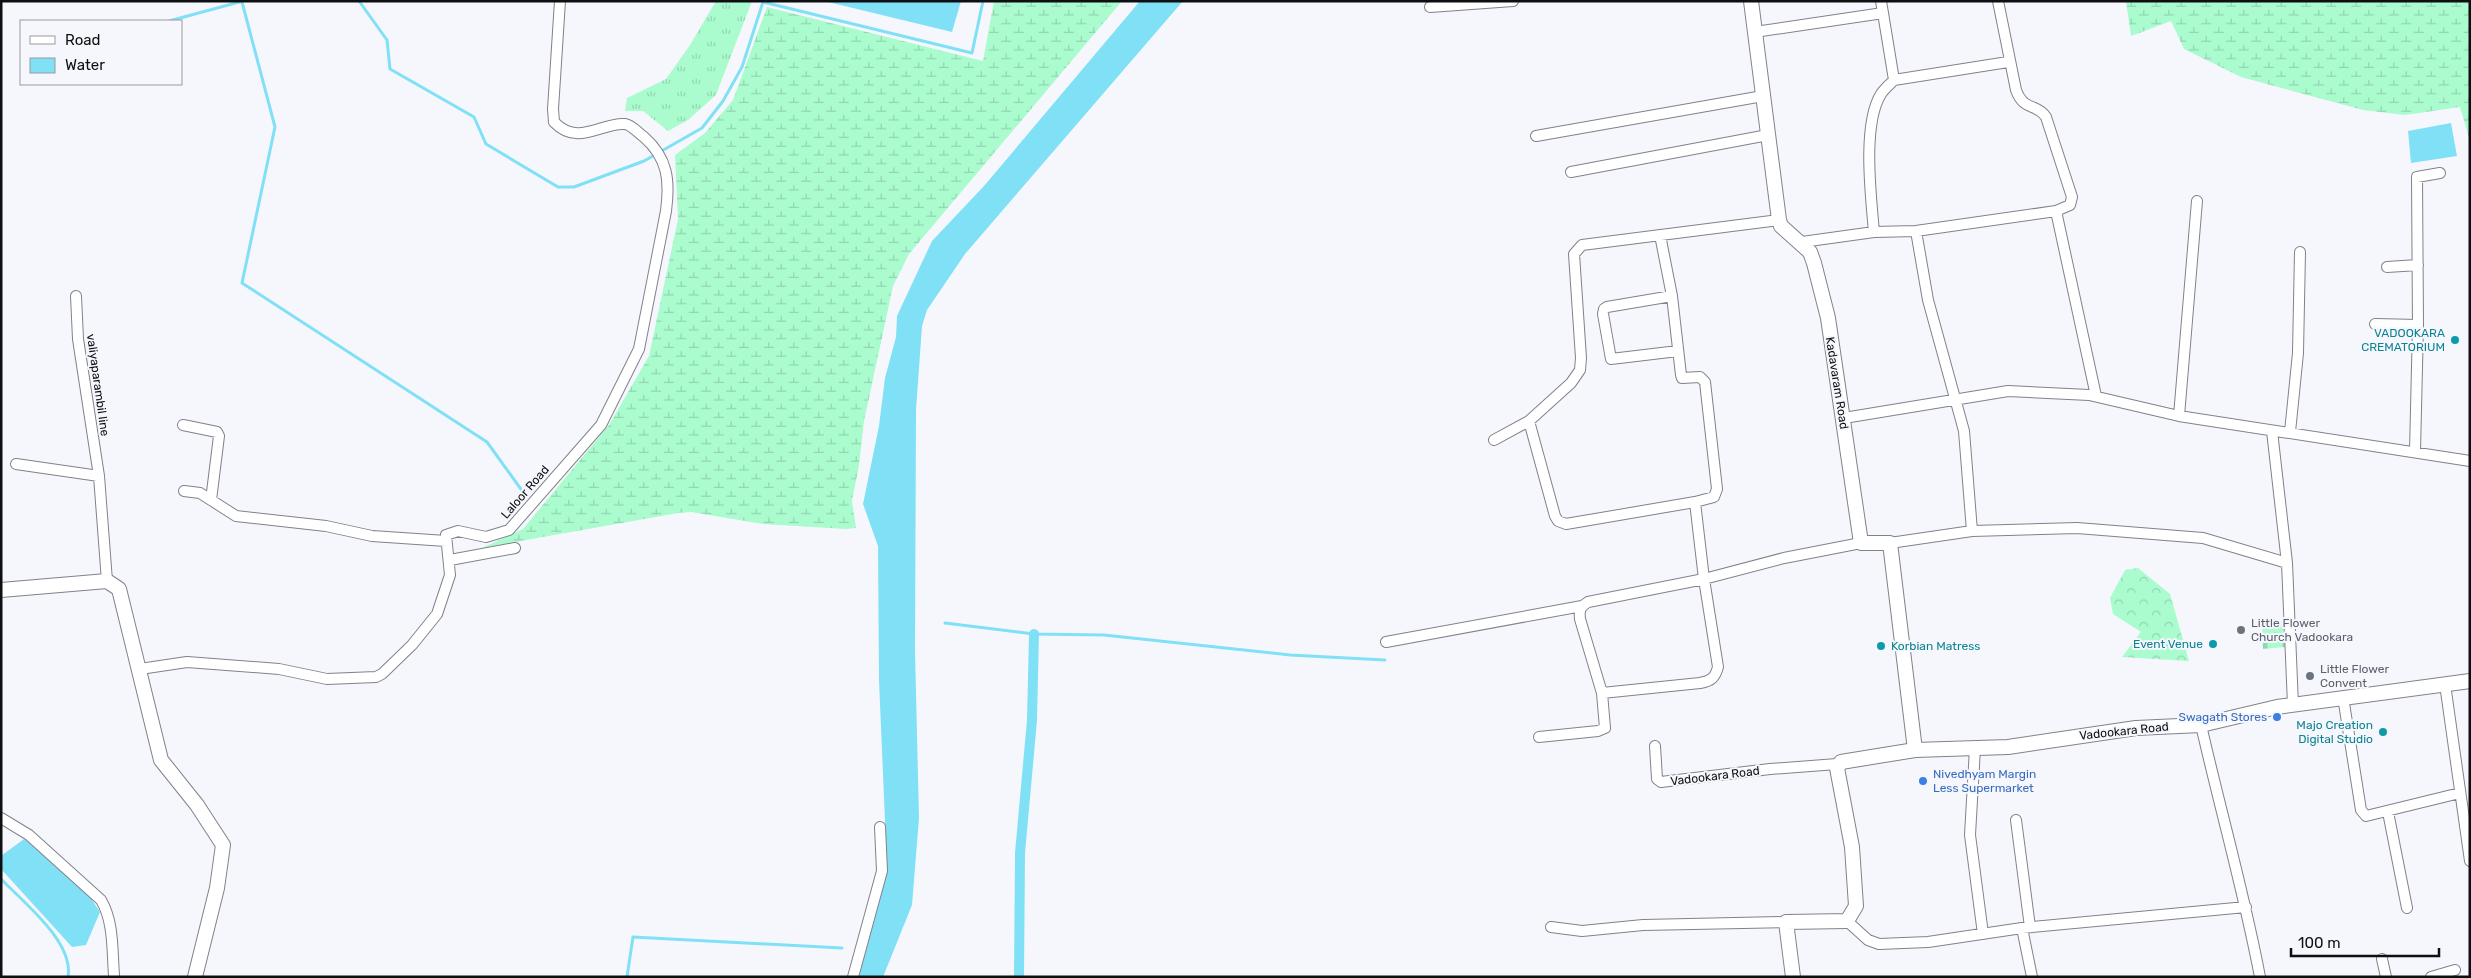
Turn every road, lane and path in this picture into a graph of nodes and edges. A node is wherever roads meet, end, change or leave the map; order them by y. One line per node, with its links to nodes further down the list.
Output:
1 (560, 1): 48 (street, Laloor Road)
2 (1751, 1): 8 (main road)
3 (1881, 1): 7 (street)
4 (1998, 1): 9 (street)
5 (1509, 2): 6 (street)
6 (1430, 7)
7 (1883, 13): 8 (street); 10 (street)
8 (1755, 32): 11 (main road)
9 (2008, 62): 10 (street); 17 (street)
10 (1894, 80): 20 (street)
11 (1763, 96): 12 (main road); 13 (street)
12 (1768, 135): 14 (street); 18 (main road)
13 (1536, 136)
14 (1571, 172)
15 (2440, 173): 24 (street)
16 (2197, 200): 33 (street)
17 (2056, 211): 19 (street); 31 (street)
18 (1779, 220): 21 (street); 22 (main road, Kadavaram Road)
19 (1916, 231): 20 (street); 32 (street)
20 (1874, 232): 22 (street)
21 (1660, 235): 27 (street); 35 (street)
22 (1802, 242): 34 (main road, Kadavaram Road)
23 (2300, 252): 38 (street)
24 (2418, 265): 25 (street); 29 (street)
25 (2387, 267)
26 (76, 296): 43 (street, valiyaparambil line)
27 (1672, 296): 30 (street); 30 (street)
28 (2375, 324): 29 (street)
29 (2418, 324): 40 (street)
30 (1678, 351): 46 (street)
31 (2096, 396): 32 (street); 33 (street)
32 (1956, 398): 34 (street); 47 (street)
33 (2178, 416): 37 (street)
34 (1844, 418): 49 (main road, Kadavaram Road)
35 (1529, 421): 39 (street); 46 (street)
36 (182, 425): 45 (street)
37 (2272, 431): 38 (street); 53 (street)
38 (2290, 432): 40 (street)
39 (1494, 440)
40 (2415, 451): 41 (street)
41 (2470, 461)
42 (16, 464): 43 (street)
43 (99, 476): 55 (street, valiyaparambil line)
44 (184, 491): 45 (street, Laloor Road)
45 (211, 500): 48 (street, Laloor Road)
46 (1695, 502): 54 (street)
47 (1972, 531): 50 (street); 53 (street)
48 (449, 536): 52 (street)
49 (1861, 543): 50 (main road); 54 (street)
50 (1890, 543): 69 (main road)
51 (515, 548): 52 (street)
52 (450, 560): 59 (street)
53 (2287, 563): 64 (street)
54 (1704, 579): 57 (street); 62 (street)
55 (107, 581): 56 (main road); 59 (main road)
56 (1, 590)
57 (1582, 606): 58 (street); 62 (street)
58 (1386, 642)
59 (140, 669): 88 (main road)
60 (2470, 681): 61 (main road, Vadookara Road)
61 (2445, 684): 63 (main road, Vadookara Road); 71 (street)
62 (1602, 693): 66 (street)
63 (2342, 697): 64 (main road, Vadookara Road); 72 (street)
64 (2293, 705): 65 (main road, Vadookara Road)
65 (2201, 725): 68 (main road, Vadookara Road); 77 (street)
66 (1539, 737)
67 (1655, 746): 70 (street, Vadookara Road)
68 (1975, 748): 69 (main road, Vadookara Road); 83 (street)
69 (1915, 750): 70 (main road, Vadookara Road)
70 (1837, 764): 79 (main road)
71 (2460, 793): 72 (street); 76 (street)
72 (2388, 812): 78 (street)
73 (1, 818): 86 (street)
74 (2016, 820): 82 (street)
75 (880, 827): 89 (street)
76 (2470, 861)
77 (2246, 907): 82 (street); 92 (street)
78 (2407, 908)
79 (1847, 921): 80 (main road); 83 (street)
80 (1786, 922): 81 (street); 90 (main road)
81 (1551, 927)
82 (2026, 928): 83 (street); 91 (street)
83 (1983, 934)
84 (2382, 958): 93 (street)
85 (2455, 970): 94 (street)
86 (114, 976): 87 (street)
87 (125, 977)
88 (194, 977)
89 (853, 977)
90 (1793, 977)
91 (2032, 977)
92 (2260, 977)
93 (2386, 977)
94 (2431, 977)

